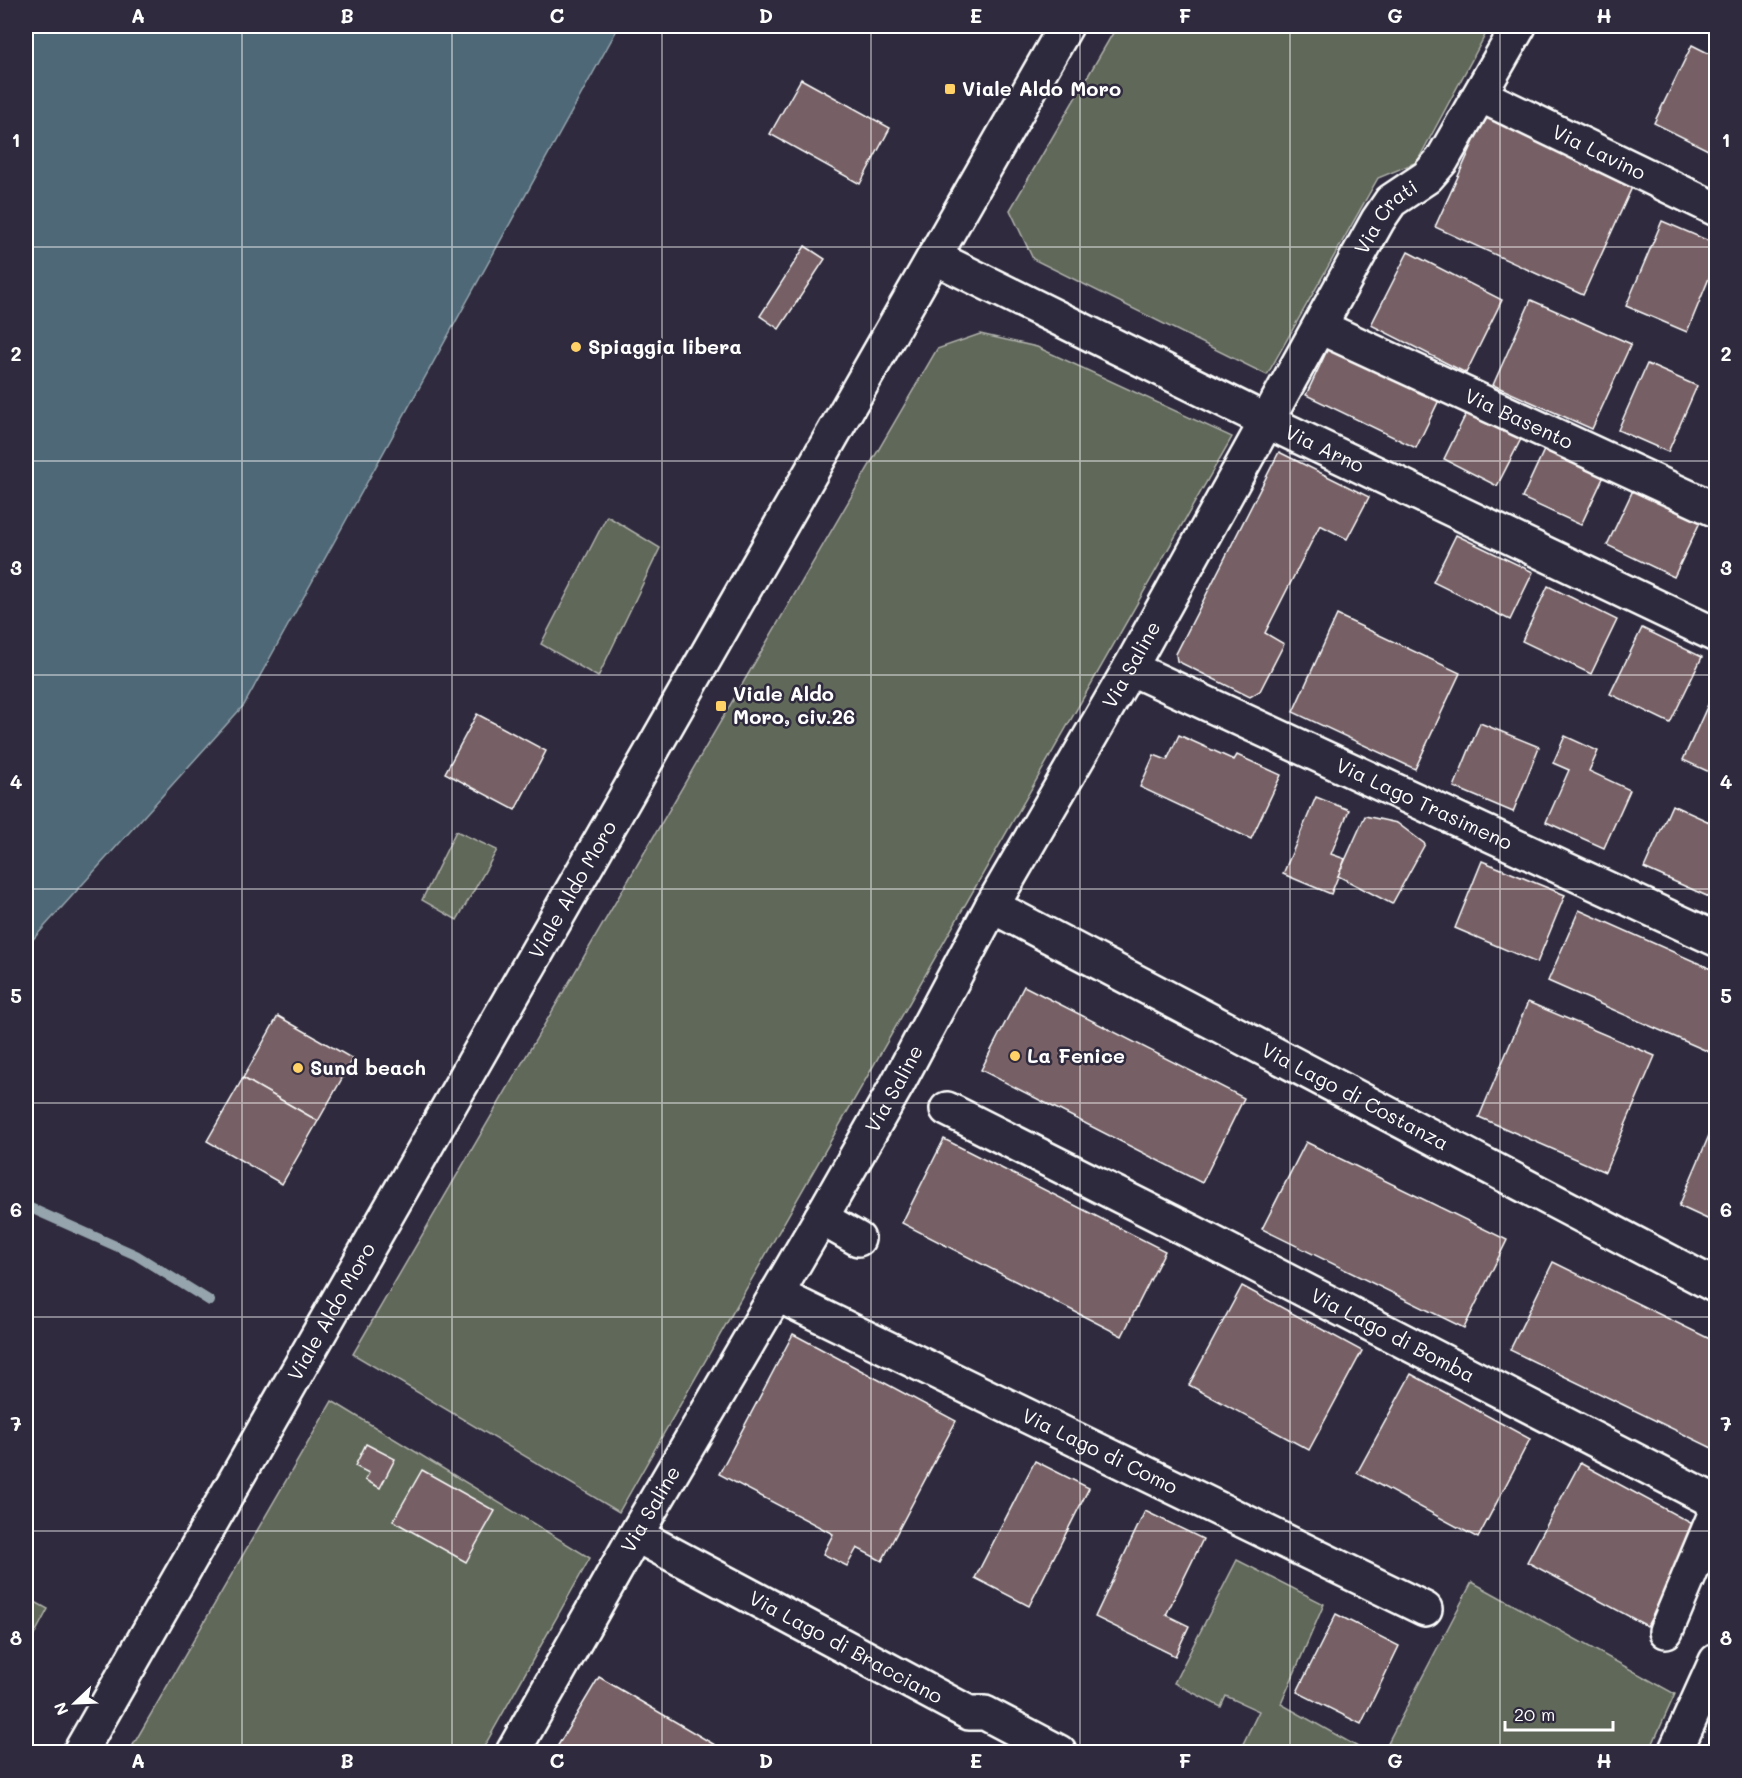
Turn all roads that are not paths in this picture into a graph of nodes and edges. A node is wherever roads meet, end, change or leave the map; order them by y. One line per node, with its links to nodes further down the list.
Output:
1 (1066, 26): 5 (street, Viale Aldo Moro)
2 (1519, 26): 3 (street, Via Crati)
3 (1480, 95): 4 (street, Via Lavino); 6 (street, Via Crati)
4 (1716, 209)
5 (934, 256): 7 (street, Via Arno); 22 (street, Viale Aldo Moro)
6 (1320, 327): 7 (street, Via Crati); 8 (street, Via Basento)
7 (1266, 420): 9 (street, Via Arno); 10 (street, Via Saline)
8 (1716, 510)
9 (1716, 635)
10 (1131, 668): 11 (street, Via Saline); 12 (street, Via Lago Trasimeno)
11 (992, 906): 14 (street, Via Saline); 16 (street, Via Lago di Costanza)
12 (1716, 939)
13 (947, 1109): 20 (street, Via Lago di Bomba)
14 (821, 1218): 15 (street); 17 (street, Via Saline)
15 (858, 1239)
16 (1716, 1286)
17 (776, 1294): 18 (street, Via Saline); 19 (street, Via Lago di Como)
18 (636, 1535): 23 (street, Via Saline); 24 (street, Via Lago di Bracciano)
19 (1425, 1609)
20 (1665, 1631)
21 (1716, 1661): 25 (street)
22 (80, 1752)
23 (513, 1752)
24 (1059, 1752)
25 (1675, 1752)

